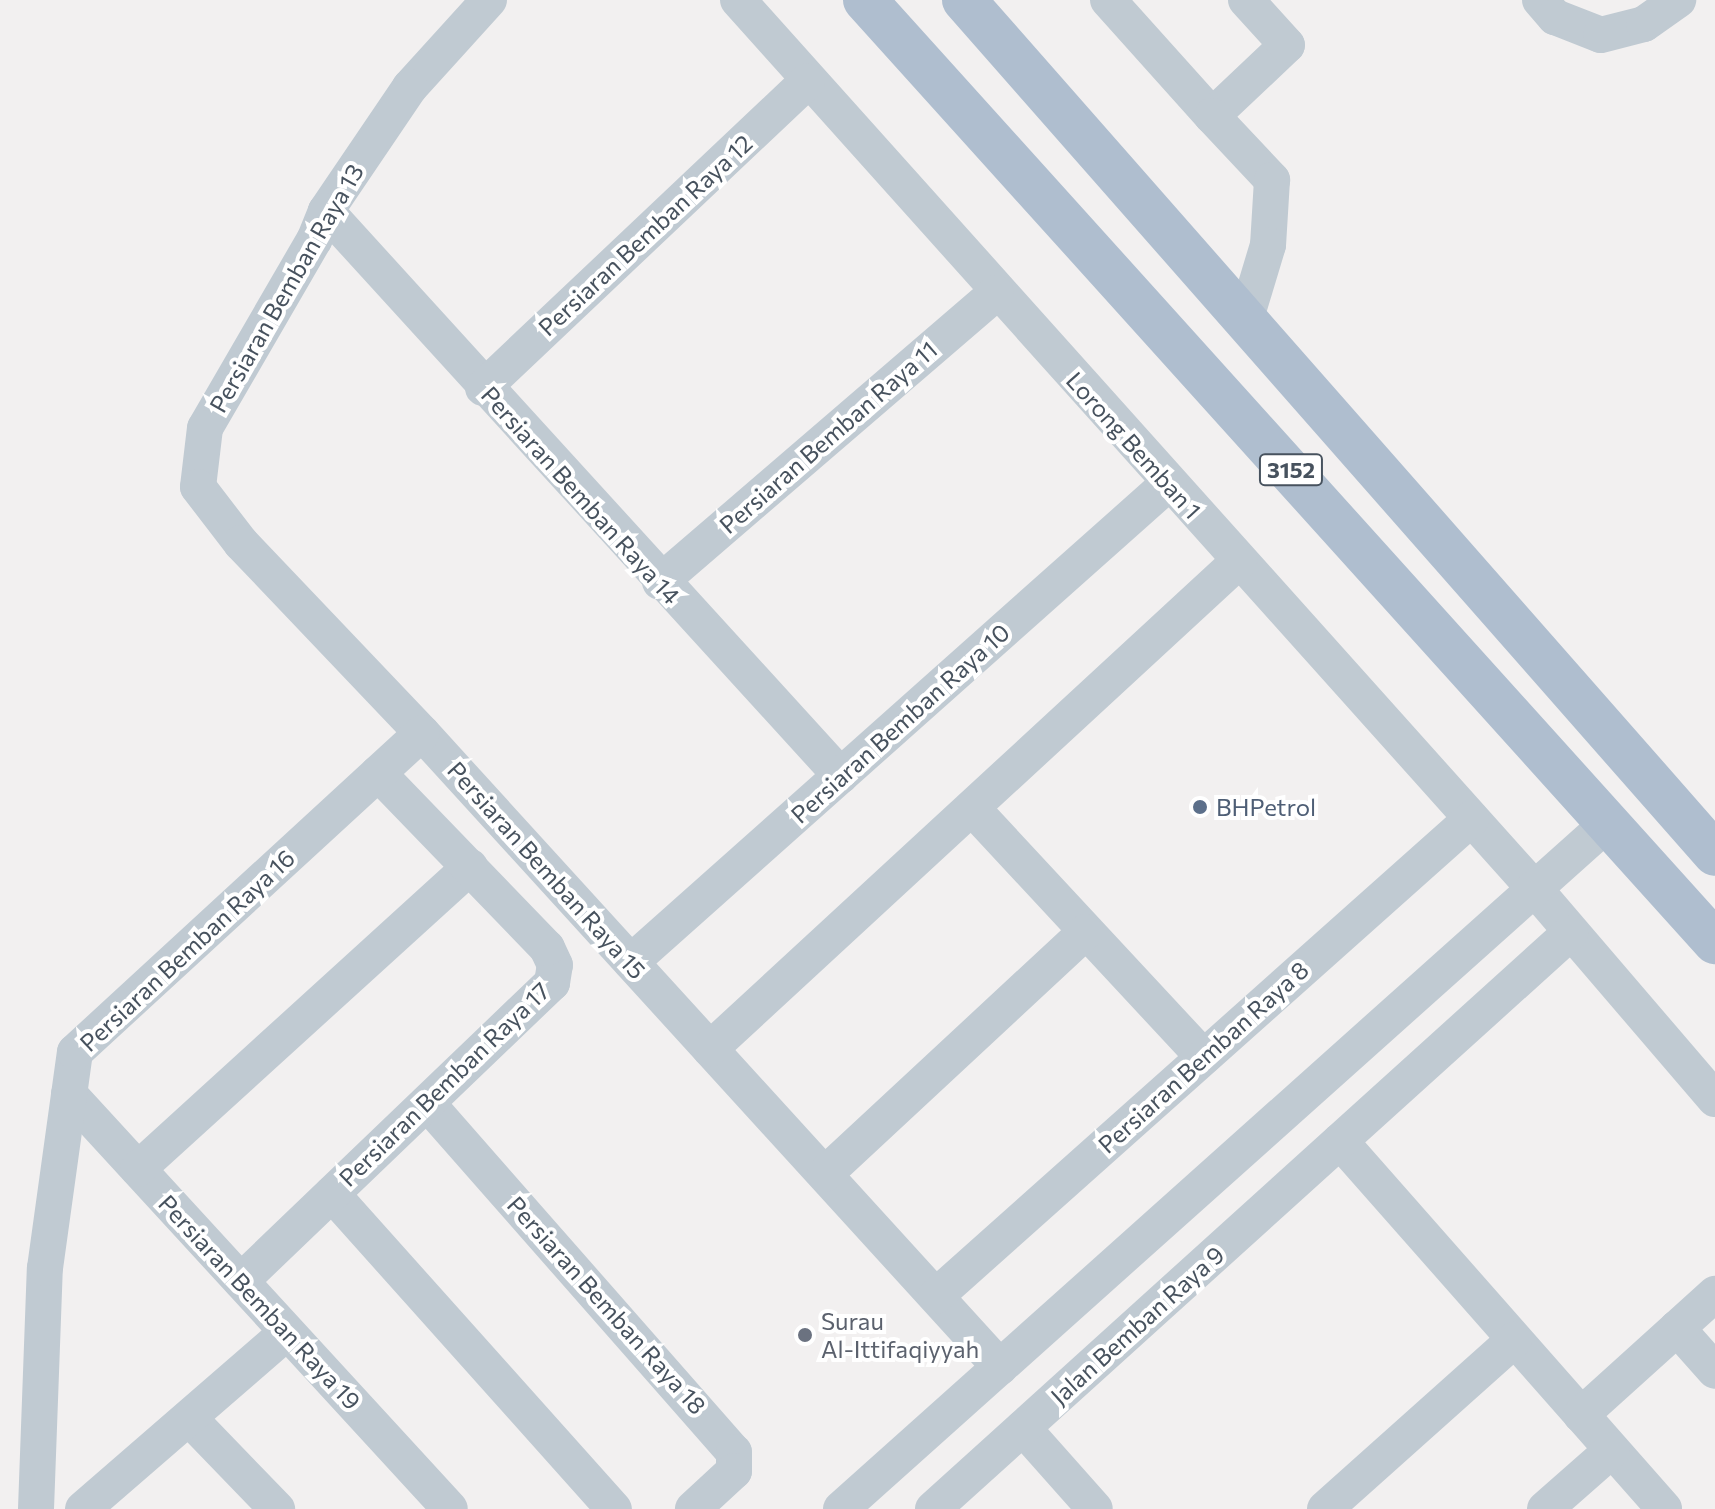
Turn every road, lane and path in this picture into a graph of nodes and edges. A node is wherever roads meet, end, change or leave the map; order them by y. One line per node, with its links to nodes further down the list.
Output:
1 (489, 0): 11 (street, Persiaran Bemban Raya 13)
2 (738, 0): 9 (street, Lorong Bemban 1)
3 (865, 0): 24 (main road, 3152)
4 (964, 0): 13 (main road, 3152)
5 (1108, 0): 10 (street)
6 (1246, 0): 10 (street)
7 (1540, 0): 8 (street)
8 (1678, 0)
9 (807, 82): 12 (street, Lorong Bemban 1); 14 (street, Persiaran Bemban Raya 12)
10 (1212, 116): 13 (street)
11 (326, 211): 14 (street, Persiaran Bemban Raya 14); 15 (street, Persiaran Bemban Raya 13)
12 (996, 293): 16 (street, Lorong Bemban 1); 18 (street, Persiaran Bemban Raya 11)
13 (1245, 321): 25 (main road, 3152)
14 (483, 388): 18 (street, Persiaran Bemban Raya 14)
15 (205, 428): 19 (street, Persiaran Bemban Raya 15)
16 (1169, 483): 17 (street, Lorong Bemban 1); 21 (street, Persiaran Bemban Raya 10)
17 (1239, 561): 22 (street); 23 (street, Lorong Bemban 1)
18 (660, 582): 21 (street, Persiaran Bemban Raya 14)
19 (422, 733): 20 (street, Persiaran Bemban Raya 16); 31 (street, Persiaran Bemban Raya 15)
20 (378, 773): 26 (street, Persiaran Bemban Raya 17); 34 (street, Persiaran Bemban Raya 16)
21 (841, 776): 31 (street, Persiaran Bemban Raya 10)
22 (972, 808): 28 (street); 32 (street)
23 (1471, 819): 27 (street, Lorong Bemban 1); 33 (street, Persiaran Bemban Raya 8)
24 (1609, 822): 27 (street); 30 (main road, 3152)
25 (1715, 854)
26 (470, 867): 36 (street, Persiaran Bemban Raya 17); 38 (street)
27 (1534, 888): 29 (street, Lorong Bemban 1); 47 (street)
28 (1085, 932): 33 (street); 39 (street)
29 (1570, 933): 35 (street, Lorong Bemban 1); 37 (street, Jalan Bemban Raya 9)
30 (1715, 942)
31 (631, 962): 32 (street, Persiaran Bemban Raya 15)
32 (710, 1049): 39 (street, Persiaran Bemban Raya 15)
33 (1203, 1057): 43 (street, Persiaran Bemban Raya 8)
34 (69, 1094): 38 (street, Persiaran Bemban Raya 19); 53 (street, Persiaran Bemban Raya 16)
35 (1715, 1099)
36 (427, 1103): 40 (street, Persiaran Bemban Raya 17); 58 (street, Persiaran Bemban Raya 18)
37 (1340, 1141): 46 (street); 51 (street, Jalan Bemban Raya 9)
38 (138, 1169): 41 (street, Persiaran Bemban Raya 19)
39 (825, 1174): 43 (street, Persiaran Bemban Raya 15)
40 (332, 1194): 41 (street, Persiaran Bemban Raya 17); 57 (street)
41 (241, 1281): 45 (street, Persiaran Bemban Raya 19)
42 (1715, 1294): 44 (street)
43 (936, 1296): 47 (street, Persiaran Bemban Raya 15)
44 (1677, 1328): 48 (street); 49 (street)
45 (287, 1332): 50 (street); 56 (street, Persiaran Bemban Raya 19)
46 (1514, 1340): 49 (street); 62 (street)
47 (1000, 1367): 59 (street)
48 (1715, 1371)
49 (1581, 1415): 52 (street)
50 (189, 1418): 54 (street); 55 (street)
51 (1023, 1428): 60 (street, Jalan Bemban Raya 9); 61 (street)
52 (1612, 1450): 63 (street); 64 (street)
53 (35, 1508)
54 (83, 1509)
55 (277, 1509)
56 (450, 1509)
57 (614, 1509)
58 (693, 1509)
59 (841, 1509)
60 (933, 1509)
61 (1095, 1509)
62 (1325, 1509)
63 (1545, 1509)
64 (1664, 1509)

